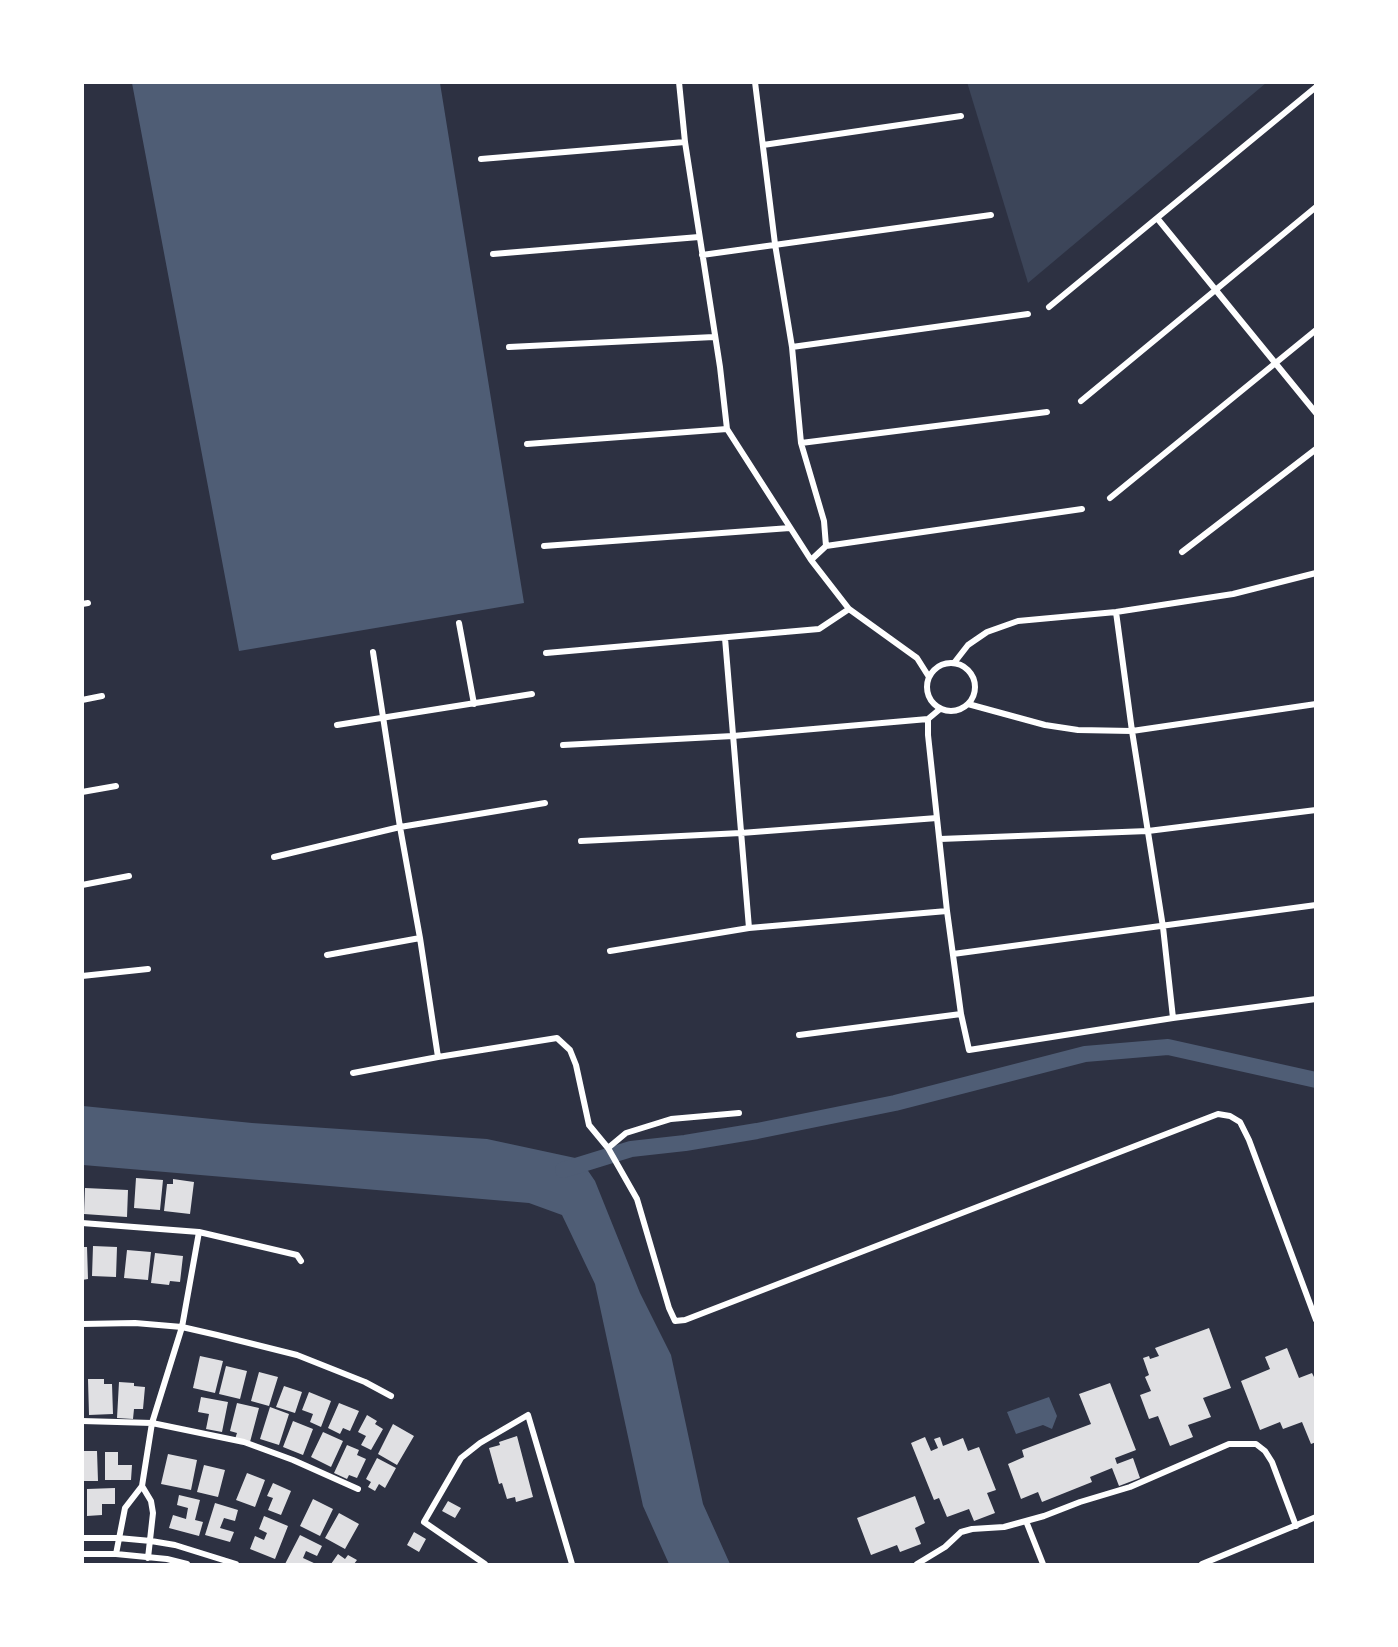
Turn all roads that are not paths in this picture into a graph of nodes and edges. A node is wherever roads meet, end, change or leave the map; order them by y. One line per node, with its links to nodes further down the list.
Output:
1 (679, 82): 5 (street)
2 (755, 82): 6 (street)
3 (1316, 87): 10 (street)
4 (961, 116): 6 (street)
5 (685, 142): 7 (street); 11 (street)
6 (763, 145): 12 (street)
7 (482, 159)
8 (1316, 207): 15 (street)
9 (991, 215): 12 (street)
10 (1157, 218): 15 (street); 16 (street)
11 (699, 237): 13 (street); 14 (street)
12 (775, 244): 14 (street); 21 (street)
13 (493, 254)
14 (702, 255): 19 (street)
15 (1215, 290): 22 (street); 23 (street)
16 (1049, 307)
17 (1028, 314): 21 (street)
18 (1316, 330): 22 (street)
19 (714, 337): 20 (street); 26 (street)
20 (509, 347)
21 (792, 347): 27 (street)
22 (1274, 364): 25 (street); 30 (street)
23 (1081, 401)
24 (1047, 412): 27 (street)
25 (1316, 413)
26 (727, 429): 28 (street); 32 (street)
27 (801, 443): 34 (street)
28 (526, 444)
29 (1316, 449): 35 (street)
30 (1110, 498)
31 (1082, 509): 34 (street)
32 (790, 528): 33 (street); 36 (street)
33 (544, 546)
34 (826, 546): 36 (street)
35 (1182, 552)
36 (811, 560): 38 (street)
37 (1316, 573): 39 (street)
38 (849, 609): 41 (street); 45 (street)
39 (1116, 612): 44 (street); 56 (street)
40 (459, 623): 49 (street)
41 (725, 638): 43 (street); 57 (street)
42 (373, 652): 53 (street)
43 (546, 653)
44 (954, 663): 45 (street); 50 (street)
45 (929, 677): 52 (street)
46 (532, 694): 49 (street)
47 (102, 696): 48 (street)
48 (82, 700)
49 (474, 704): 53 (street)
50 (968, 704): 52 (street); 56 (street)
51 (1316, 704): 56 (street)
52 (940, 709): 54 (street)
53 (384, 716): 55 (street); 64 (street)
54 (928, 719): 57 (street); 63 (street)
55 (337, 725)
56 (1132, 731): 65 (street)
57 (733, 736): 58 (street); 66 (street)
58 (563, 745)
59 (116, 786): 60 (street)
60 (82, 792)
61 (545, 802): 64 (street)
62 (1316, 810): 65 (street)
63 (937, 818): 66 (street); 67 (street)
64 (400, 827): 69 (street); 76 (street)
65 (1148, 831): 67 (street); 74 (street)
66 (741, 833): 68 (street); 75 (street)
67 (940, 838): 73 (street)
68 (581, 841)
69 (274, 857)
70 (129, 876): 71 (street)
71 (82, 885)
72 (1316, 905): 74 (street)
73 (947, 911): 75 (street); 78 (street)
74 (1163, 927): 78 (street); 84 (street)
75 (749, 928): 77 (street)
76 (420, 938): 79 (street); 86 (street)
77 (610, 951)
78 (953, 954): 83 (street)
79 (327, 955)
80 (148, 969): 81 (street)
81 (82, 976)
82 (1316, 999): 84 (street)
83 (961, 1014): 84 (street); 85 (street)
84 (1173, 1018)
85 (799, 1035)
86 (438, 1057): 87 (street); 89 (street)
87 (353, 1073)
88 (739, 1113): 89 (street)
89 (610, 1151): 93 (street)
90 (82, 1223): 91 (street)
91 (199, 1232): 92 (street); 95 (street)
92 (301, 1261)
93 (1316, 1320)
94 (82, 1324): 95 (street)
95 (182, 1327): 96 (street); 98 (street)
96 (391, 1396)
97 (82, 1421): 98 (street)
98 (152, 1423): 99 (street); 100 (street)
99 (142, 1486): 105 (street); 106 (street)
100 (358, 1489)
101 (1316, 1517): 103 (street)
102 (1026, 1521): 103 (street); 114 (street); 115 (street)
103 (1296, 1526): 116 (street)
104 (82, 1538): 105 (street)
105 (118, 1538): 106 (street); 108 (street)
106 (151, 1541): 109 (street); 111 (street)
107 (82, 1554): 108 (street)
108 (116, 1554): 109 (street)
109 (148, 1558): 110 (street)
110 (187, 1564)
111 (236, 1564)
112 (485, 1564): 113 (street)
113 (572, 1564)
114 (917, 1564)
115 (1043, 1564)
116 (1202, 1564)

